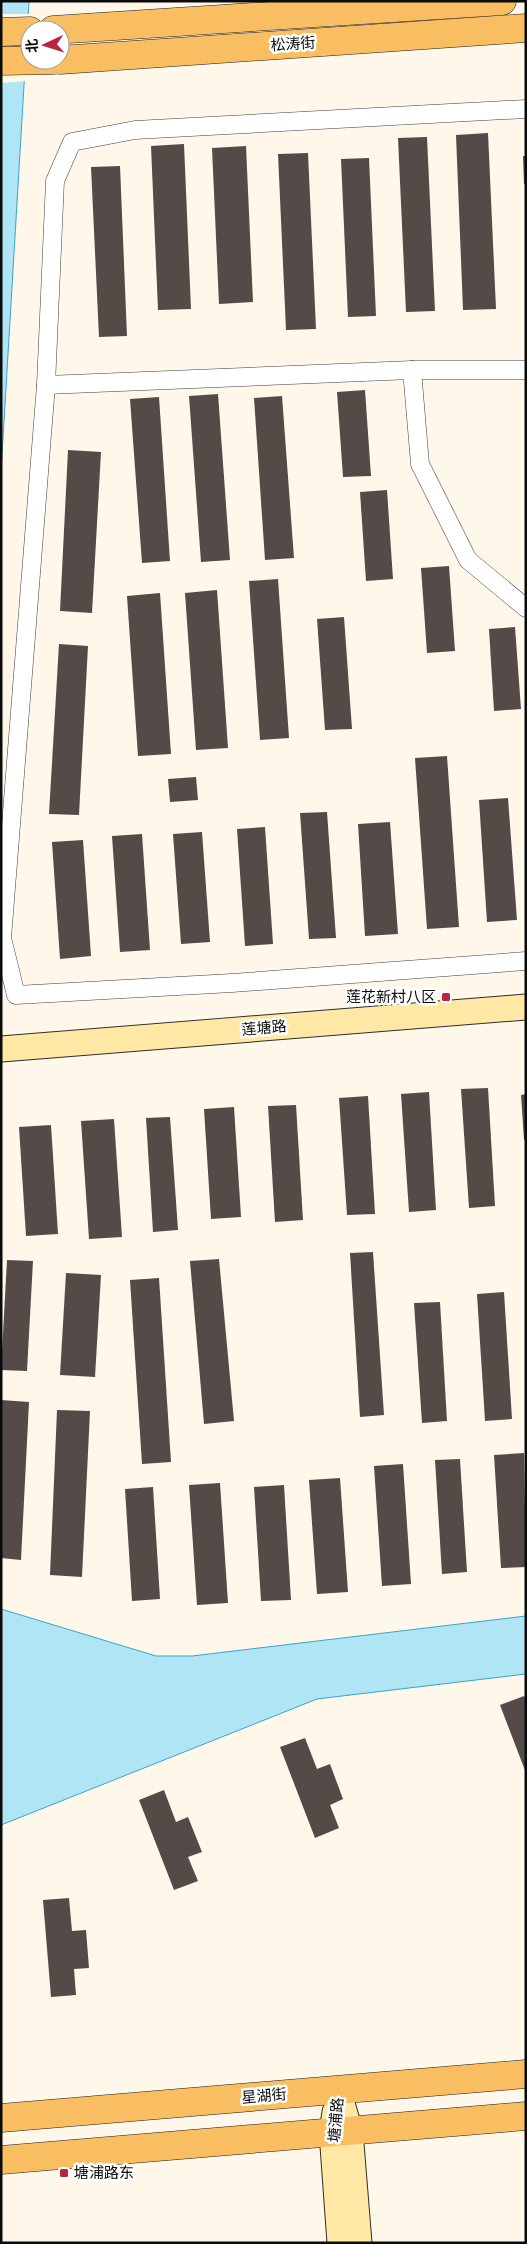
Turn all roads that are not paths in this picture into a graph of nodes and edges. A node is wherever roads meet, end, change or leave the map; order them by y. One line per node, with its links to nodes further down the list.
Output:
1 (502, 1): 3 (main road, 松涛街)
2 (526, 28): 6 (main road, 松涛街)
3 (70, 29)
4 (20, 31): 5 (main road)
5 (1, 32)
6 (70, 59)
7 (1, 61): 8 (main road, 松涛街)
8 (20, 61)
9 (526, 109): 12 (street)
10 (412, 370): 11 (street); 12 (street); 13 (street)
11 (526, 370)
12 (46, 385): 14 (street)
13 (526, 608)
14 (526, 961)
15 (526, 1007): 16 (street, 莲塘路)
16 (1, 1049)
17 (526, 2074): 18 (main road, 星湖街)
18 (338, 2090): 20 (main road, 星湖街); 21 (street, 塘浦路)
19 (526, 2116): 21 (main road)
20 (1, 2118)
21 (341, 2131): 22 (main road); 23 (street, 塘浦路); 24 (street, 塘浦路)
22 (1, 2160)
23 (340, 2243)
24 (359, 2243)

